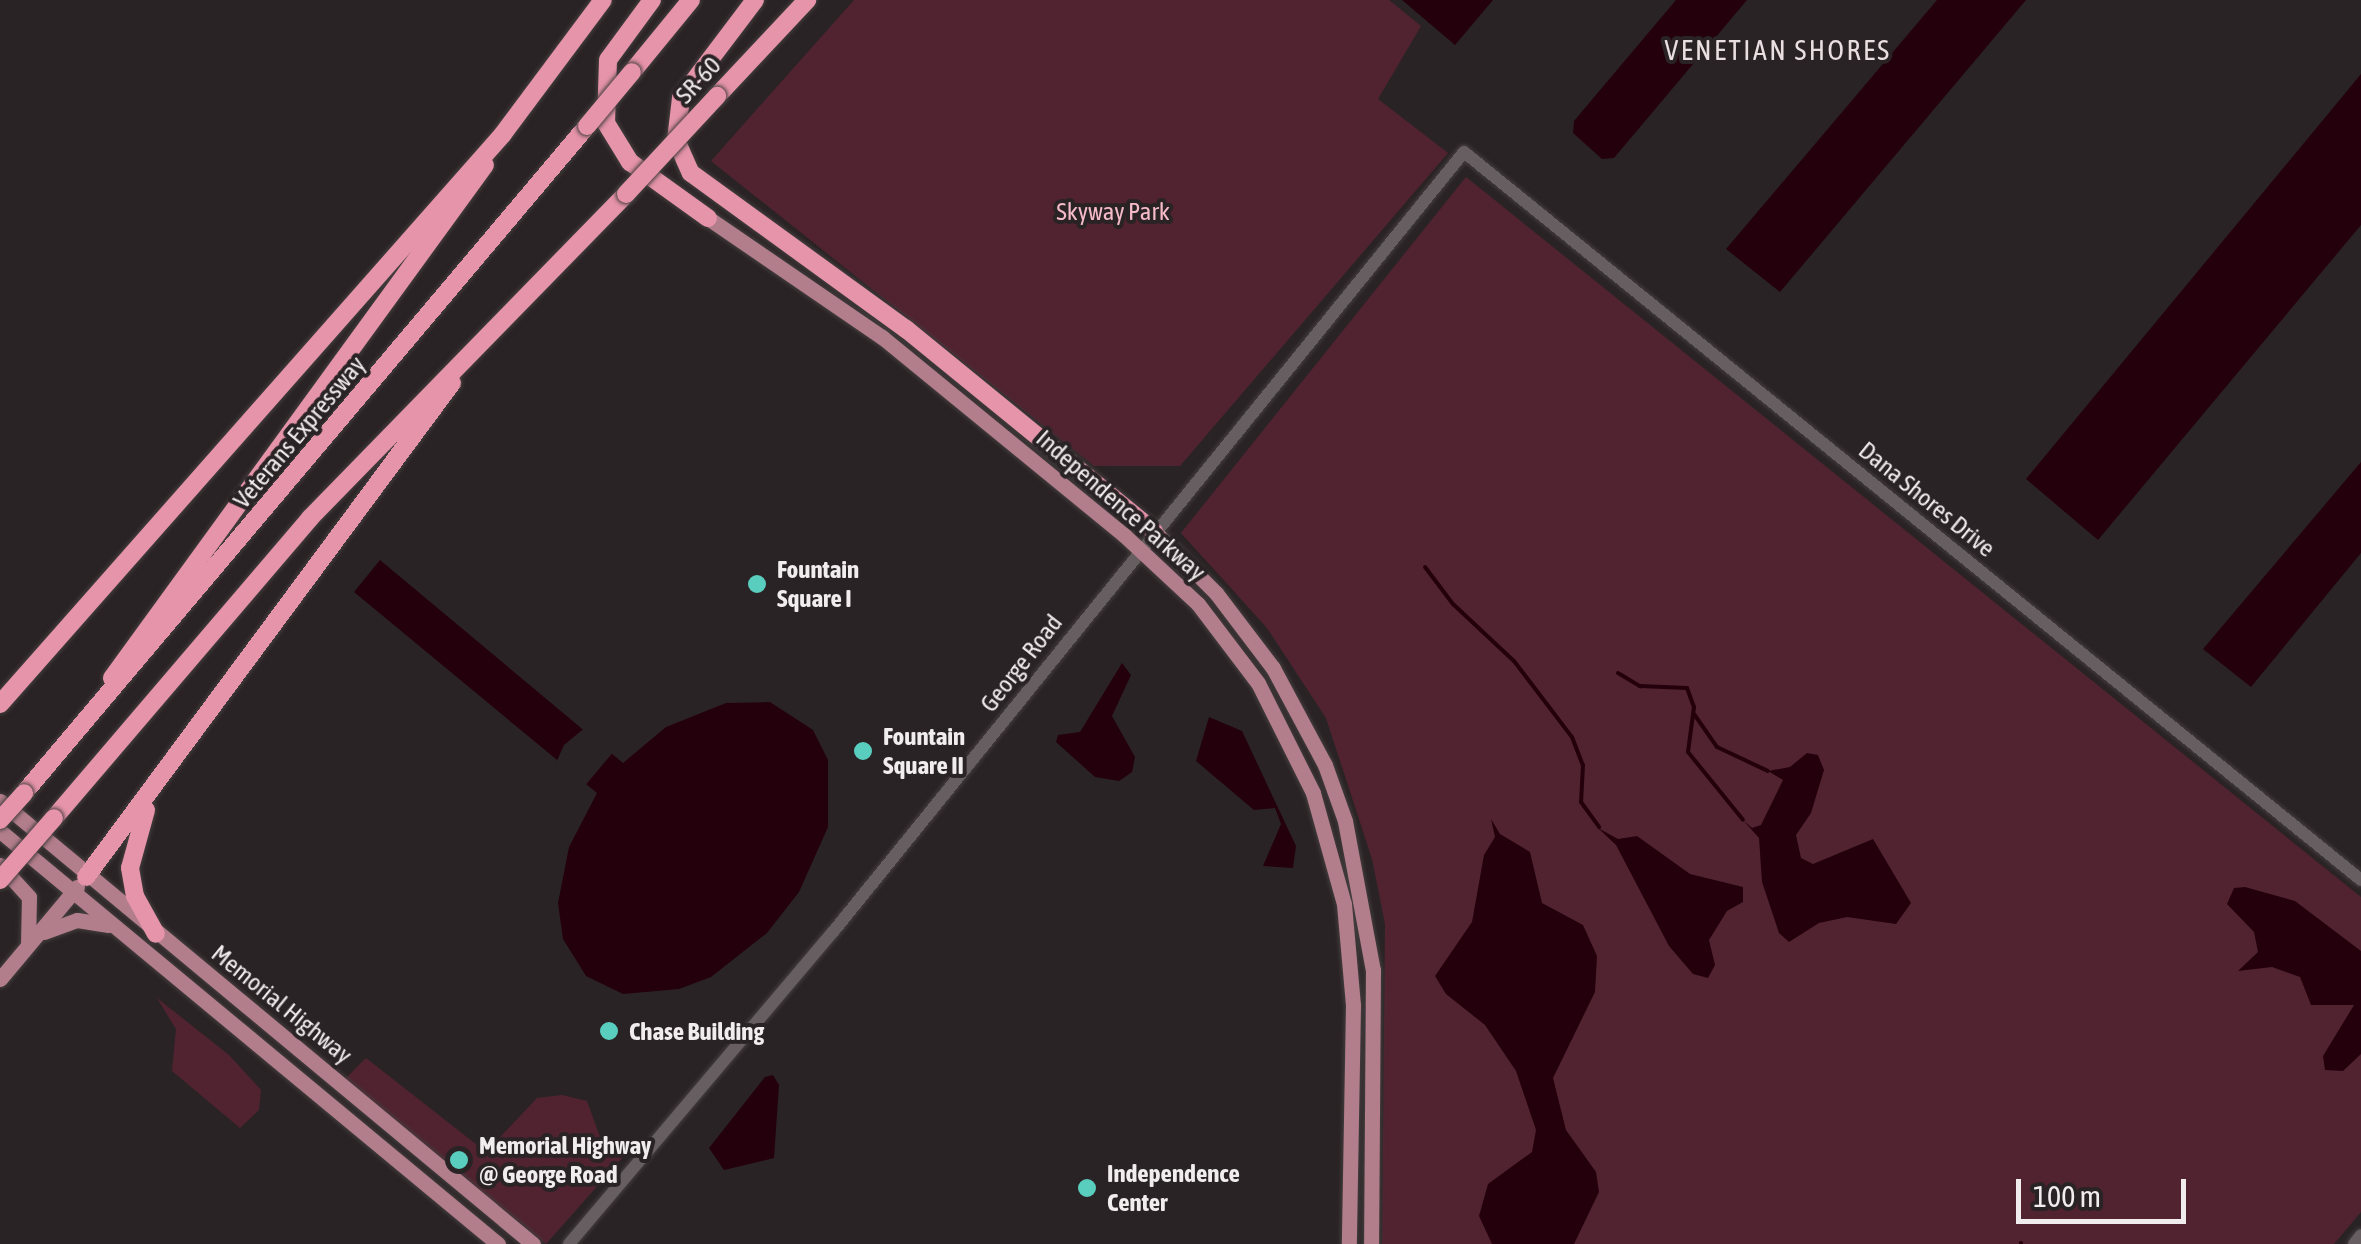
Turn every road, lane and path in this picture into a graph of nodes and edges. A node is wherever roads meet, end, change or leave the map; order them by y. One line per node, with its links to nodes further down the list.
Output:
1 (604, 0): 6 (highway)
2 (652, 0): 8 (highway)
3 (692, 0): 13 (highway, Veterans Expressway, bridge)
4 (755, 0): 10 (highway)
5 (807, 0): 9 (highway, SR-60 / SR-60, bridge)
6 (503, 134): 12 (highway); 13 (highway)
7 (1464, 152): 10 (street, George Road); 21 (street, Dana Shores Drive)
8 (708, 218): 11 (main road, Independence Parkway)
9 (464, 361): 14 (highway); 20 (highway, bridge)
10 (1154, 531): 11 (street, George Road); 32 (main road, Independence Parkway)
11 (1140, 548): 30 (street, George Road); 31 (main road, Independence Parkway)
12 (0, 704)
13 (84, 720): 16 (highway, Veterans Expressway, bridge)
14 (156, 786): 19 (highway); 24 (highway)
15 (0, 802): 19 (main road, Memorial Highway)
16 (0, 820)
17 (0, 831): 22 (main road, Memorial Highway)
18 (0, 865): 25 (main road)
19 (86, 877): 22 (main road); 24 (main road, Memorial Highway)
20 (0, 880)
21 (2361, 880)
22 (72, 893): 23 (main road, Memorial Highway); 25 (main road)
23 (109, 925): 25 (main road); 28 (main road, Memorial Highway)
24 (156, 934): 29 (main road, Memorial Highway)
25 (32, 942): 26 (main road)
26 (0, 979)
27 (2361, 1235): 33 (street)
28 (498, 1244)
29 (533, 1244)
30 (570, 1244)
31 (1348, 1244)
32 (1371, 1244)
33 (2354, 1244)

